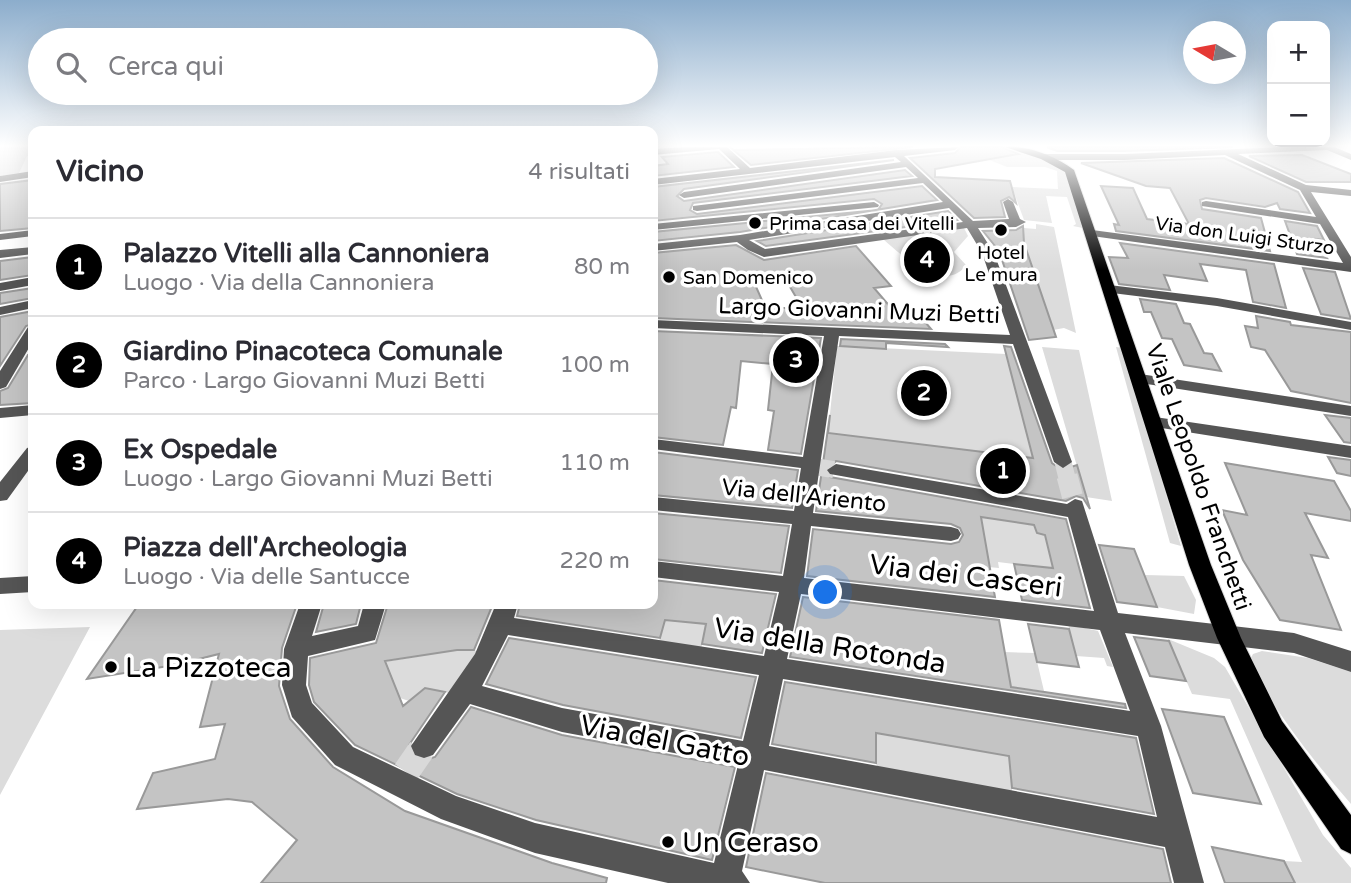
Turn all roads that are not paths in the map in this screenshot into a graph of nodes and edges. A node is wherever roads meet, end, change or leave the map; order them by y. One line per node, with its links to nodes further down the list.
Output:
1 (700, 188): 9 (street)
2 (718, 188): 9 (street)
3 (802, 188): 11 (street)
4 (858, 188): 11 (street)
5 (936, 188): 12 (street)
6 (1076, 188): 24 (main road, Viale Leopoldo Franchetti)
7 (1304, 188): 20 (street)
8 (1306, 188): 10 (street)
9 (703, 192): 16 (street)
10 (1351, 193)
11 (809, 194): 16 (street); 17 (street)
12 (948, 200): 15 (street); 18 (street); 22 (street)
13 (1008, 202): 22 (street)
14 (1206, 204): 20 (street)
15 (870, 206): 17 (street); 18 (street)
16 (699, 210): 19 (street)
17 (824, 211): 19 (street); 21 (street)
18 (881, 215): 21 (street)
19 (710, 220): 23 (street)
20 (1324, 221): 32 (street)
21 (836, 223): 27 (street); 28 (street)
22 (970, 224): 28 (street); 41 (street)
23 (658, 226)
24 (1092, 233): 32 (street, Via don Luigi Sturzo); 35 (main road, Viale Leopoldo Franchetti)
25 (28, 234): 26 (street)
26 (0, 237)
27 (740, 238): 28 (street); 29 (street)
28 (855, 241)
29 (658, 247)
30 (28, 251): 31 (street)
31 (0, 254)
32 (1351, 267)
33 (28, 282): 34 (street)
34 (0, 287)
35 (1109, 289): 39 (street); 44 (main road, Viale Leopoldo Franchetti)
36 (28, 305): 37 (street)
37 (0, 311)
38 (658, 324): 40 (street, Largo Giovanni Muzi Betti)
39 (1351, 326)
40 (832, 332): 41 (street, Largo Giovanni Muzi Betti); 54 (street)
41 (1021, 340): 53 (street)
42 (28, 343): 43 (street)
43 (6, 369): 45 (street)
44 (1140, 379): 47 (street); 49 (main road, Viale Leopoldo Franchetti)
45 (0, 384)
46 (28, 410): 48 (street)
47 (1351, 411)
48 (0, 413)
49 (1155, 422): 51 (street); 67 (main road, Viale Leopoldo Franchetti)
50 (658, 445): 54 (street)
51 (1351, 452)
52 (28, 459): 55 (street)
53 (1063, 462)
54 (819, 467): 57 (street); 66 (street)
55 (0, 495)
56 (658, 504): 57 (street, Via dell'Ariento)
57 (804, 520): 58 (street, Via dell'Ariento); 61 (street)
58 (951, 534)
59 (658, 570): 61 (street, Via dei Casceri)
60 (28, 584): 62 (street)
61 (792, 584): 66 (street, Via dei Casceri); 70 (street)
62 (0, 586)
63 (309, 609): 68 (street)
64 (374, 609): 68 (street)
65 (505, 614): 70 (street, Via della Rotonda); 71 (street)
66 (1109, 622): 67 (street, Via dei Casceri); 72 (street)
67 (1229, 638): 69 (street, Via dei Casceri); 76 (main road, Viale Leopoldo Franchetti)
68 (296, 649): 77 (street)
69 (1351, 662)
70 (774, 665): 72 (street, Via della Rotonda); 74 (street)
71 (465, 692): 73 (street); 74 (street, Via del Gatto)
72 (1148, 726): 75 (street)
73 (424, 746)
74 (755, 757): 75 (street, Via del Gatto); 77 (street)
75 (1178, 835): 78 (street)
76 (1351, 839)
77 (730, 882)
78 (1189, 883)

